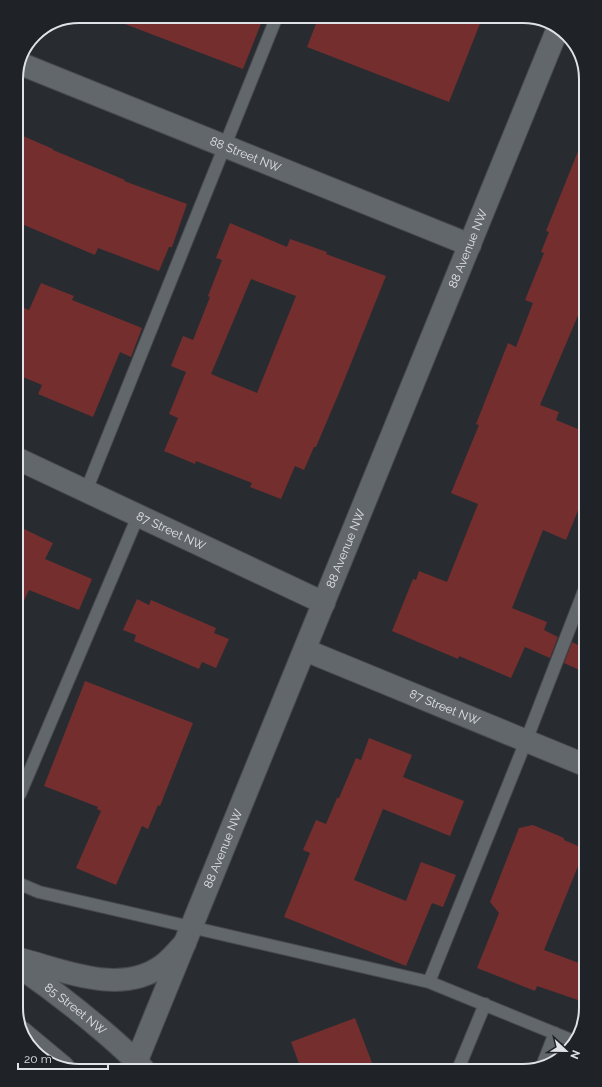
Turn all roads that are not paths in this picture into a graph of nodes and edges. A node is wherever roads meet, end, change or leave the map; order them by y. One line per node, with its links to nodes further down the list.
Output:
1 (275, 23): 4 (lane)
2 (556, 33): 5 (street, 88 Avenue NW)
3 (25, 65): 4 (street, 88 Street NW)
4 (225, 146): 5 (street, 88 Street NW); 7 (lane)
5 (470, 245): 9 (street, 88 Avenue NW)
6 (23, 461): 7 (street, 87 Street NW)
7 (86, 491): 8 (street, 87 Street NW)
8 (138, 516): 9 (street, 87 Street NW); 14 (lane)
9 (324, 603): 11 (street, 88 Avenue NW)
10 (579, 604): 12 (lane)
11 (305, 650): 12 (street, 87 Street NW); 16 (street, 88 Avenue NW)
12 (526, 741): 13 (street, 87 Street NW); 19 (lane)
13 (579, 763)
14 (23, 787)
15 (23, 885): 16 (lane)
16 (188, 935): 17 (street); 19 (lane); 25 (street, 88 Avenue NW)
17 (23, 960)
18 (23, 970): 24 (street, 85 Street NW)
19 (430, 982): 20 (lane)
20 (485, 1004): 21 (lane); 26 (lane)
21 (550, 1031)
22 (36, 1045): 23 (street)
23 (51, 1057)
24 (135, 1064)
25 (139, 1064)
26 (460, 1064)

